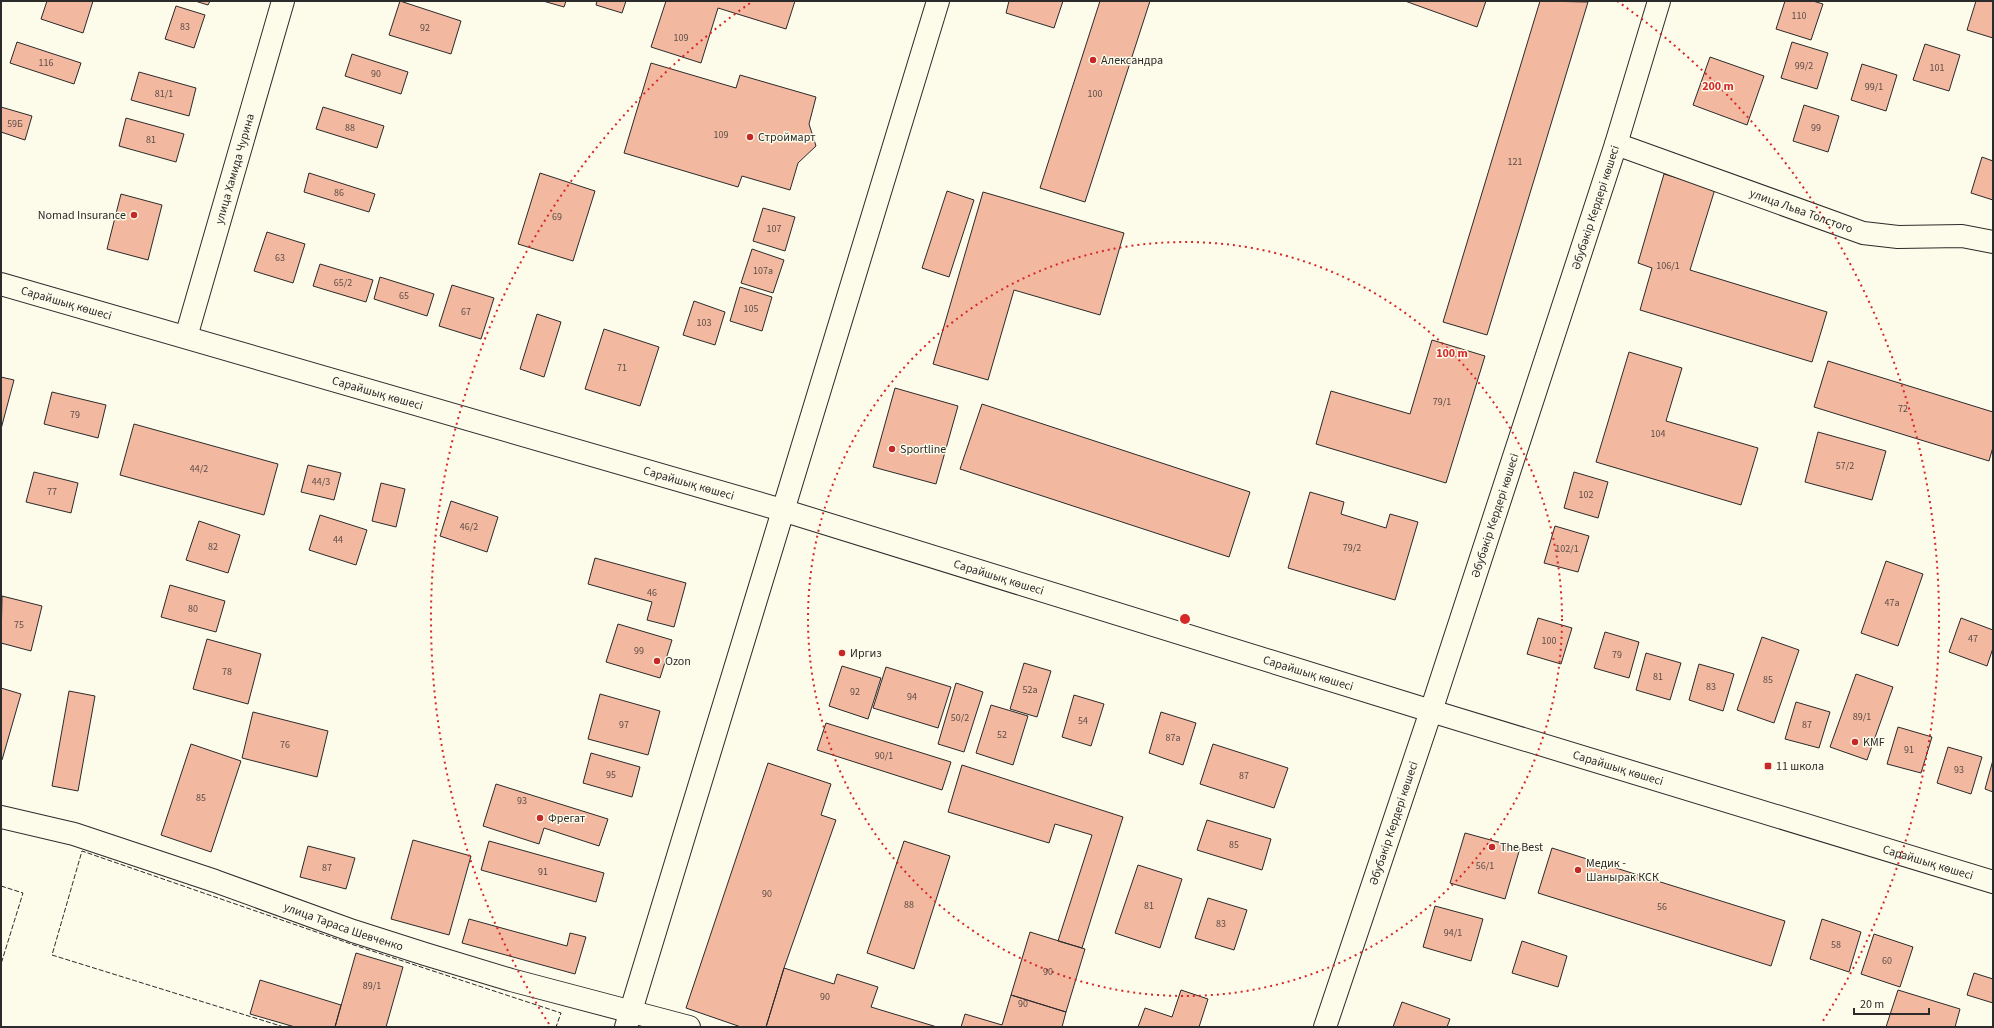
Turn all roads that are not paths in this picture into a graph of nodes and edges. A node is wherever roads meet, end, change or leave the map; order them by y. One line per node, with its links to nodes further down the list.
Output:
1 (283, 1): 7 (street, улица Хамида Чурина)
2 (938, 1): 8 (street)
3 (1659, 1): 4 (street, Әбубәкір Кердері көшесі)
4 (1616, 144): 5 (street, улица Льва Толстого); 9 (street, Әбубәкір Кердері көшесі)
5 (1993, 242)
6 (1, 284): 7 (street, Сарайшық көшесі)
7 (186, 337): 8 (street, Сарайшық көшесі)
8 (782, 510): 9 (street, Сарайшық көшесі); 12 (street)
9 (1431, 711): 11 (street, Сарайшық көшесі); 14 (street, Әбубәкір Кердері көшесі)
10 (1, 818): 12 (street, улица Тараса Шевченко)
11 (1993, 882)
12 (629, 1019): 13 (street, улица Тараса Шевченко)
13 (689, 1027)
14 (1325, 1027)

